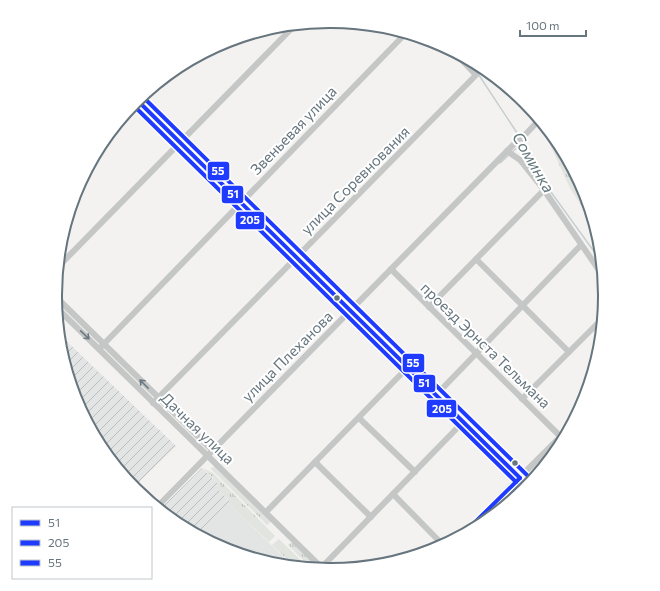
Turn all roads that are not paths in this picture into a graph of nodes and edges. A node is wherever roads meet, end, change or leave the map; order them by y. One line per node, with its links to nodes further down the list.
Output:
1 (289, 31): 6 (street)
2 (401, 38): 9 (street, Звеньевая улица)
3 (467, 66): 11 (street, улица Соревнования)
4 (142, 105): 6 (main road)
5 (535, 124): 7 (street, улица Плеханова)
6 (180, 143): 9 (main road); 13 (street)
7 (507, 151): 8 (street); 15 (street, улица Плеханова)
8 (544, 190): 10 (street); 12 (street)
9 (241, 202): 11 (main road); 22 (street, Звеньевая улица)
10 (581, 245): 14 (street); 17 (street)
11 (297, 258): 19 (main road); 27 (street, улица Соревнования)
12 (476, 259): 17 (street); 18 (street)
13 (65, 260)
14 (596, 265)
15 (391, 269): 18 (street, проезд Эрнста Тельмана); 19 (street, улица Плеханова)
16 (62, 303): 22 (street, Дачная улица)
17 (522, 306): 23 (street); 24 (street)
18 (429, 307): 24 (street, проезд Эрнста Тельмана)
19 (350, 311): 25 (main road); 33 (street, улица Плеханова)
20 (63, 313): 22 (street, Дачная улица, one-way to 22)
21 (596, 325): 23 (street)
22 (101, 346): 27 (street, Дачная улица, one-way to 22); 29 (street, Дачная улица)
23 (569, 352): 28 (street)
24 (476, 354): 26 (street); 28 (street, проезд Эрнста Тельмана)
25 (408, 367): 26 (main road); 30 (street)
26 (436, 395): 31 (main road)
27 (159, 398): 29 (street, улица Соревнования); 33 (street, Дачная улица)
28 (522, 399): 32 (street, проезд Эрнста Тельмана)
29 (154, 403): 35 (street, Дачная улица)
30 (359, 418): 36 (street); 37 (street)
31 (463, 422): 37 (street); 38 (main road)
32 (559, 434)
33 (212, 450): 35 (street, улица Плеханова)
34 (545, 453): 38 (street)
35 (207, 456): 41 (street, улица Плеханова); 43 (street, Дачная улица)
36 (315, 462): 43 (street); 44 (street)
37 (415, 472): 40 (street)
38 (520, 478): 39 (main road); 42 (street)
39 (523, 481)
40 (393, 494): 44 (street); 45 (street)
41 (161, 503)
42 (492, 508)
43 (266, 512): 46 (street, Дачная улица)
44 (371, 517): 47 (street)
45 (438, 540)
46 (316, 562)
47 (327, 563)

